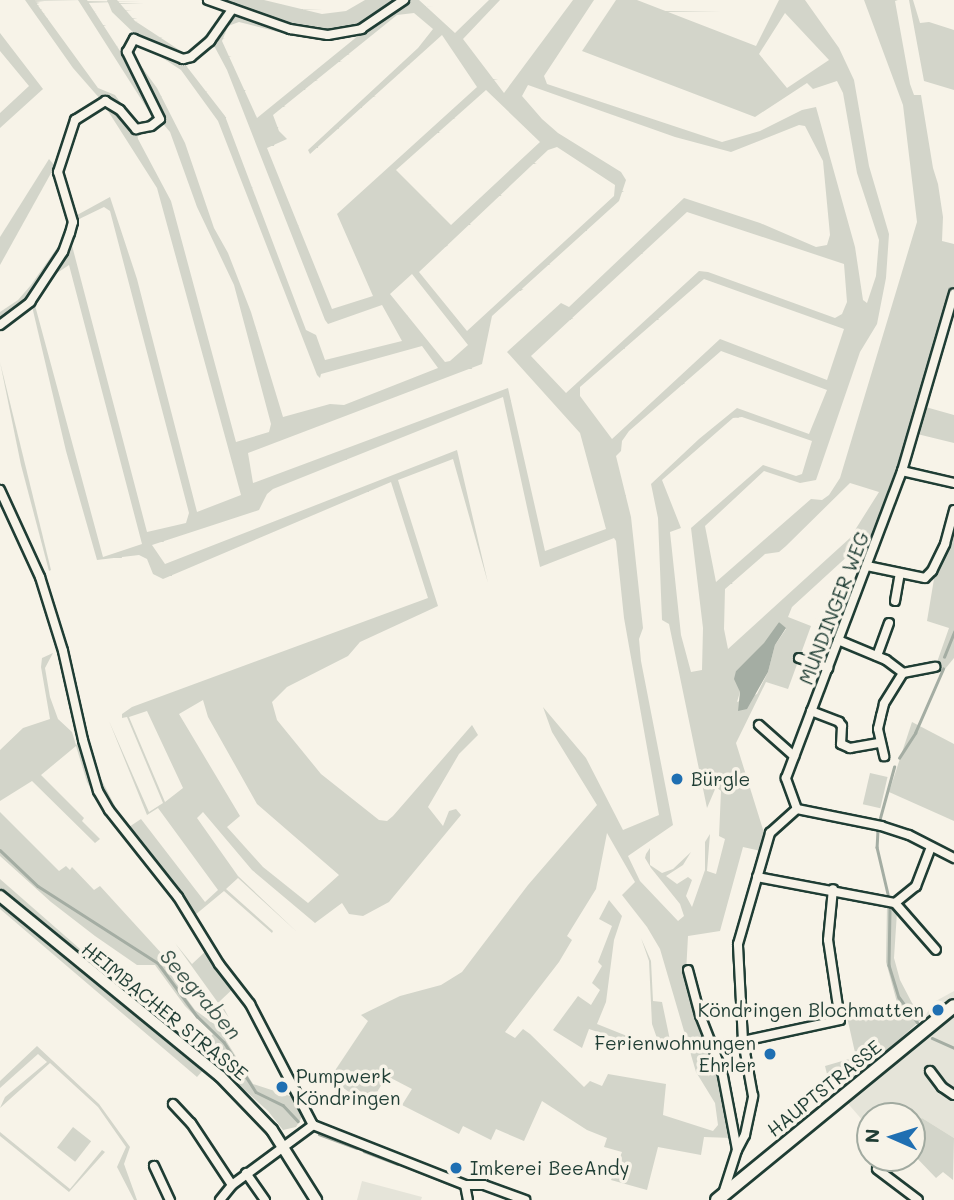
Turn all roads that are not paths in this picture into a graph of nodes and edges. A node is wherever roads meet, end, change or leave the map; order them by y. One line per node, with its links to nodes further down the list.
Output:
1 (208, 0): 3 (street)
2 (404, 0): 3 (street)
3 (232, 9): 5 (street)
4 (954, 293): 6 (street, MUNDINGER WEG)
5 (0, 325)
6 (901, 471): 7 (street); 10 (street, MUNDINGER WEG)
7 (954, 483)
8 (0, 490): 39 (street)
9 (954, 510): 11 (street)
10 (867, 566): 11 (street); 14 (street, MUNDINGER WEG)
11 (900, 574): 12 (street)
12 (895, 601)
13 (889, 623): 15 (street)
14 (838, 640): 15 (street); 18 (street, MUNDINGER WEG)
15 (877, 656): 19 (street)
16 (799, 658): 18 (street)
17 (935, 667): 19 (street)
18 (828, 668): 20 (street, MUNDINGER WEG)
19 (903, 673): 22 (street)
20 (811, 711): 22 (street); 23 (street, MUNDINGER WEG)
21 (759, 725): 23 (street)
22 (879, 744): 24 (street)
23 (794, 756): 25 (street, MUNDINGER WEG)
24 (884, 756)
25 (797, 809): 26 (street); 28 (street)
26 (931, 847): 27 (street); 31 (street)
27 (954, 858)
28 (757, 877): 29 (street); 35 (street)
29 (833, 889): 31 (street); 35 (street)
30 (0, 896): 40 (street, HEIMBACHER STRASSE)
31 (895, 903): 32 (street)
32 (936, 950)
33 (688, 970): 41 (street)
34 (954, 1006): 47 (main road, HAUPTSTRASSE)
35 (743, 1041): 41 (street)
36 (930, 1071): 37 (street)
37 (954, 1094)
38 (173, 1104): 45 (street)
39 (313, 1125): 40 (street); 46 (street)
40 (283, 1146): 44 (street); 51 (street, HEIMBACHER STRASSE)
41 (737, 1150): 47 (street)
42 (154, 1166): 48 (street)
43 (881, 1172): 54 (street)
44 (246, 1174): 45 (street); 50 (street)
45 (232, 1185): 49 (street)
46 (465, 1185): 52 (street); 53 (street)
47 (720, 1197)
48 (170, 1200)
49 (220, 1200)
50 (265, 1200)
51 (316, 1200)
52 (468, 1200)
53 (525, 1200)
54 (918, 1200)

